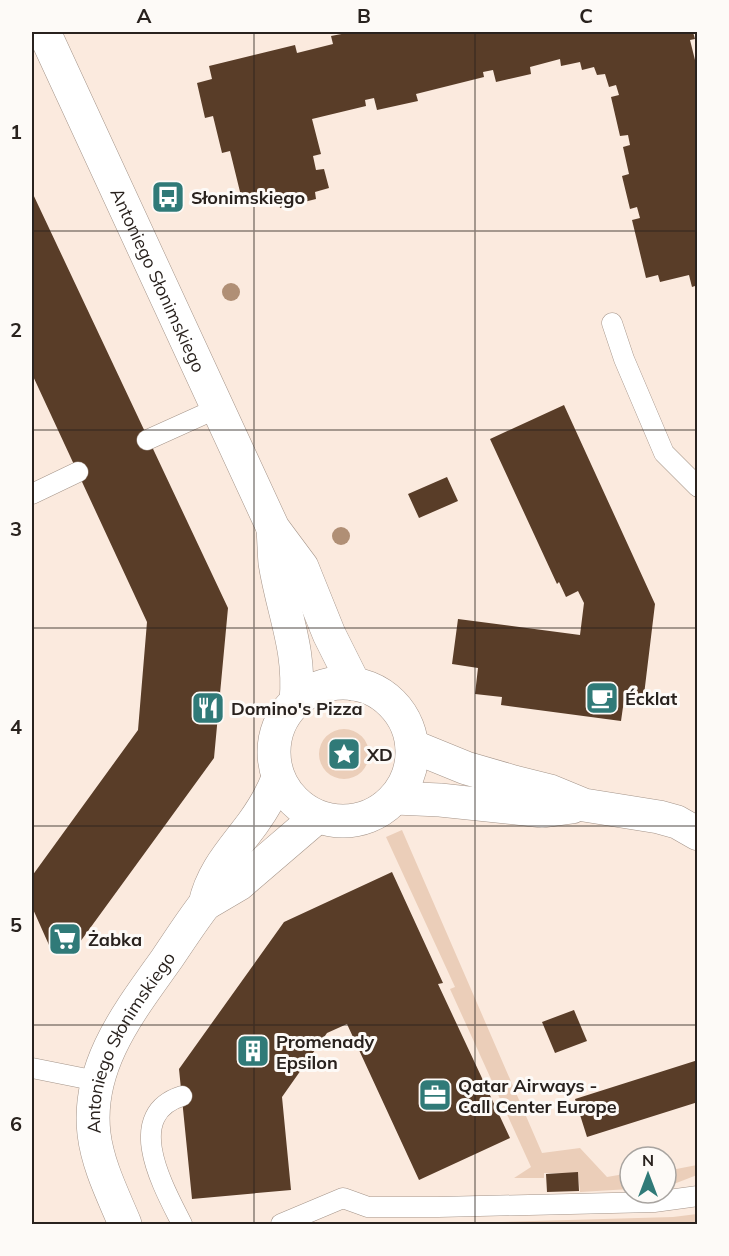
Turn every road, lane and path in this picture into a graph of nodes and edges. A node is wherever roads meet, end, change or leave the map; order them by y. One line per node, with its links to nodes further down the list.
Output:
1 (44, 32): 2 (street); 4 (street, Antoniego Słonimskiego)
2 (32, 37)
3 (612, 323): 7 (lane)
4 (218, 408): 5 (lane); 9 (street, Antoniego Słonimskiego)
5 (147, 440)
6 (78, 472): 8 (lane)
7 (698, 487)
8 (32, 494)
9 (273, 528): 10 (street, Antoniego Słonimskiego); 11 (street, Antoniego Słonimskiego)
10 (354, 684): 11 (street); 12 (street)
11 (296, 702): 13 (street)
12 (412, 746): 14 (street); 15 (street)
13 (278, 777): 16 (street); 18 (street, Antoniego Słonimskiego)
14 (395, 798): 15 (street); 16 (street)
15 (584, 805): 17 (street)
16 (317, 817): 18 (street, Antoniego Słonimskiego)
17 (696, 827)
18 (205, 904): 20 (street, Antoniego Słonimskiego)
19 (32, 1068): 20 (lane)
20 (97, 1081): 23 (street, Antoniego Słonimskiego)
21 (182, 1096): 24 (lane)
22 (698, 1196): 25 (lane)
23 (125, 1224)
24 (182, 1224)
25 (281, 1224)

